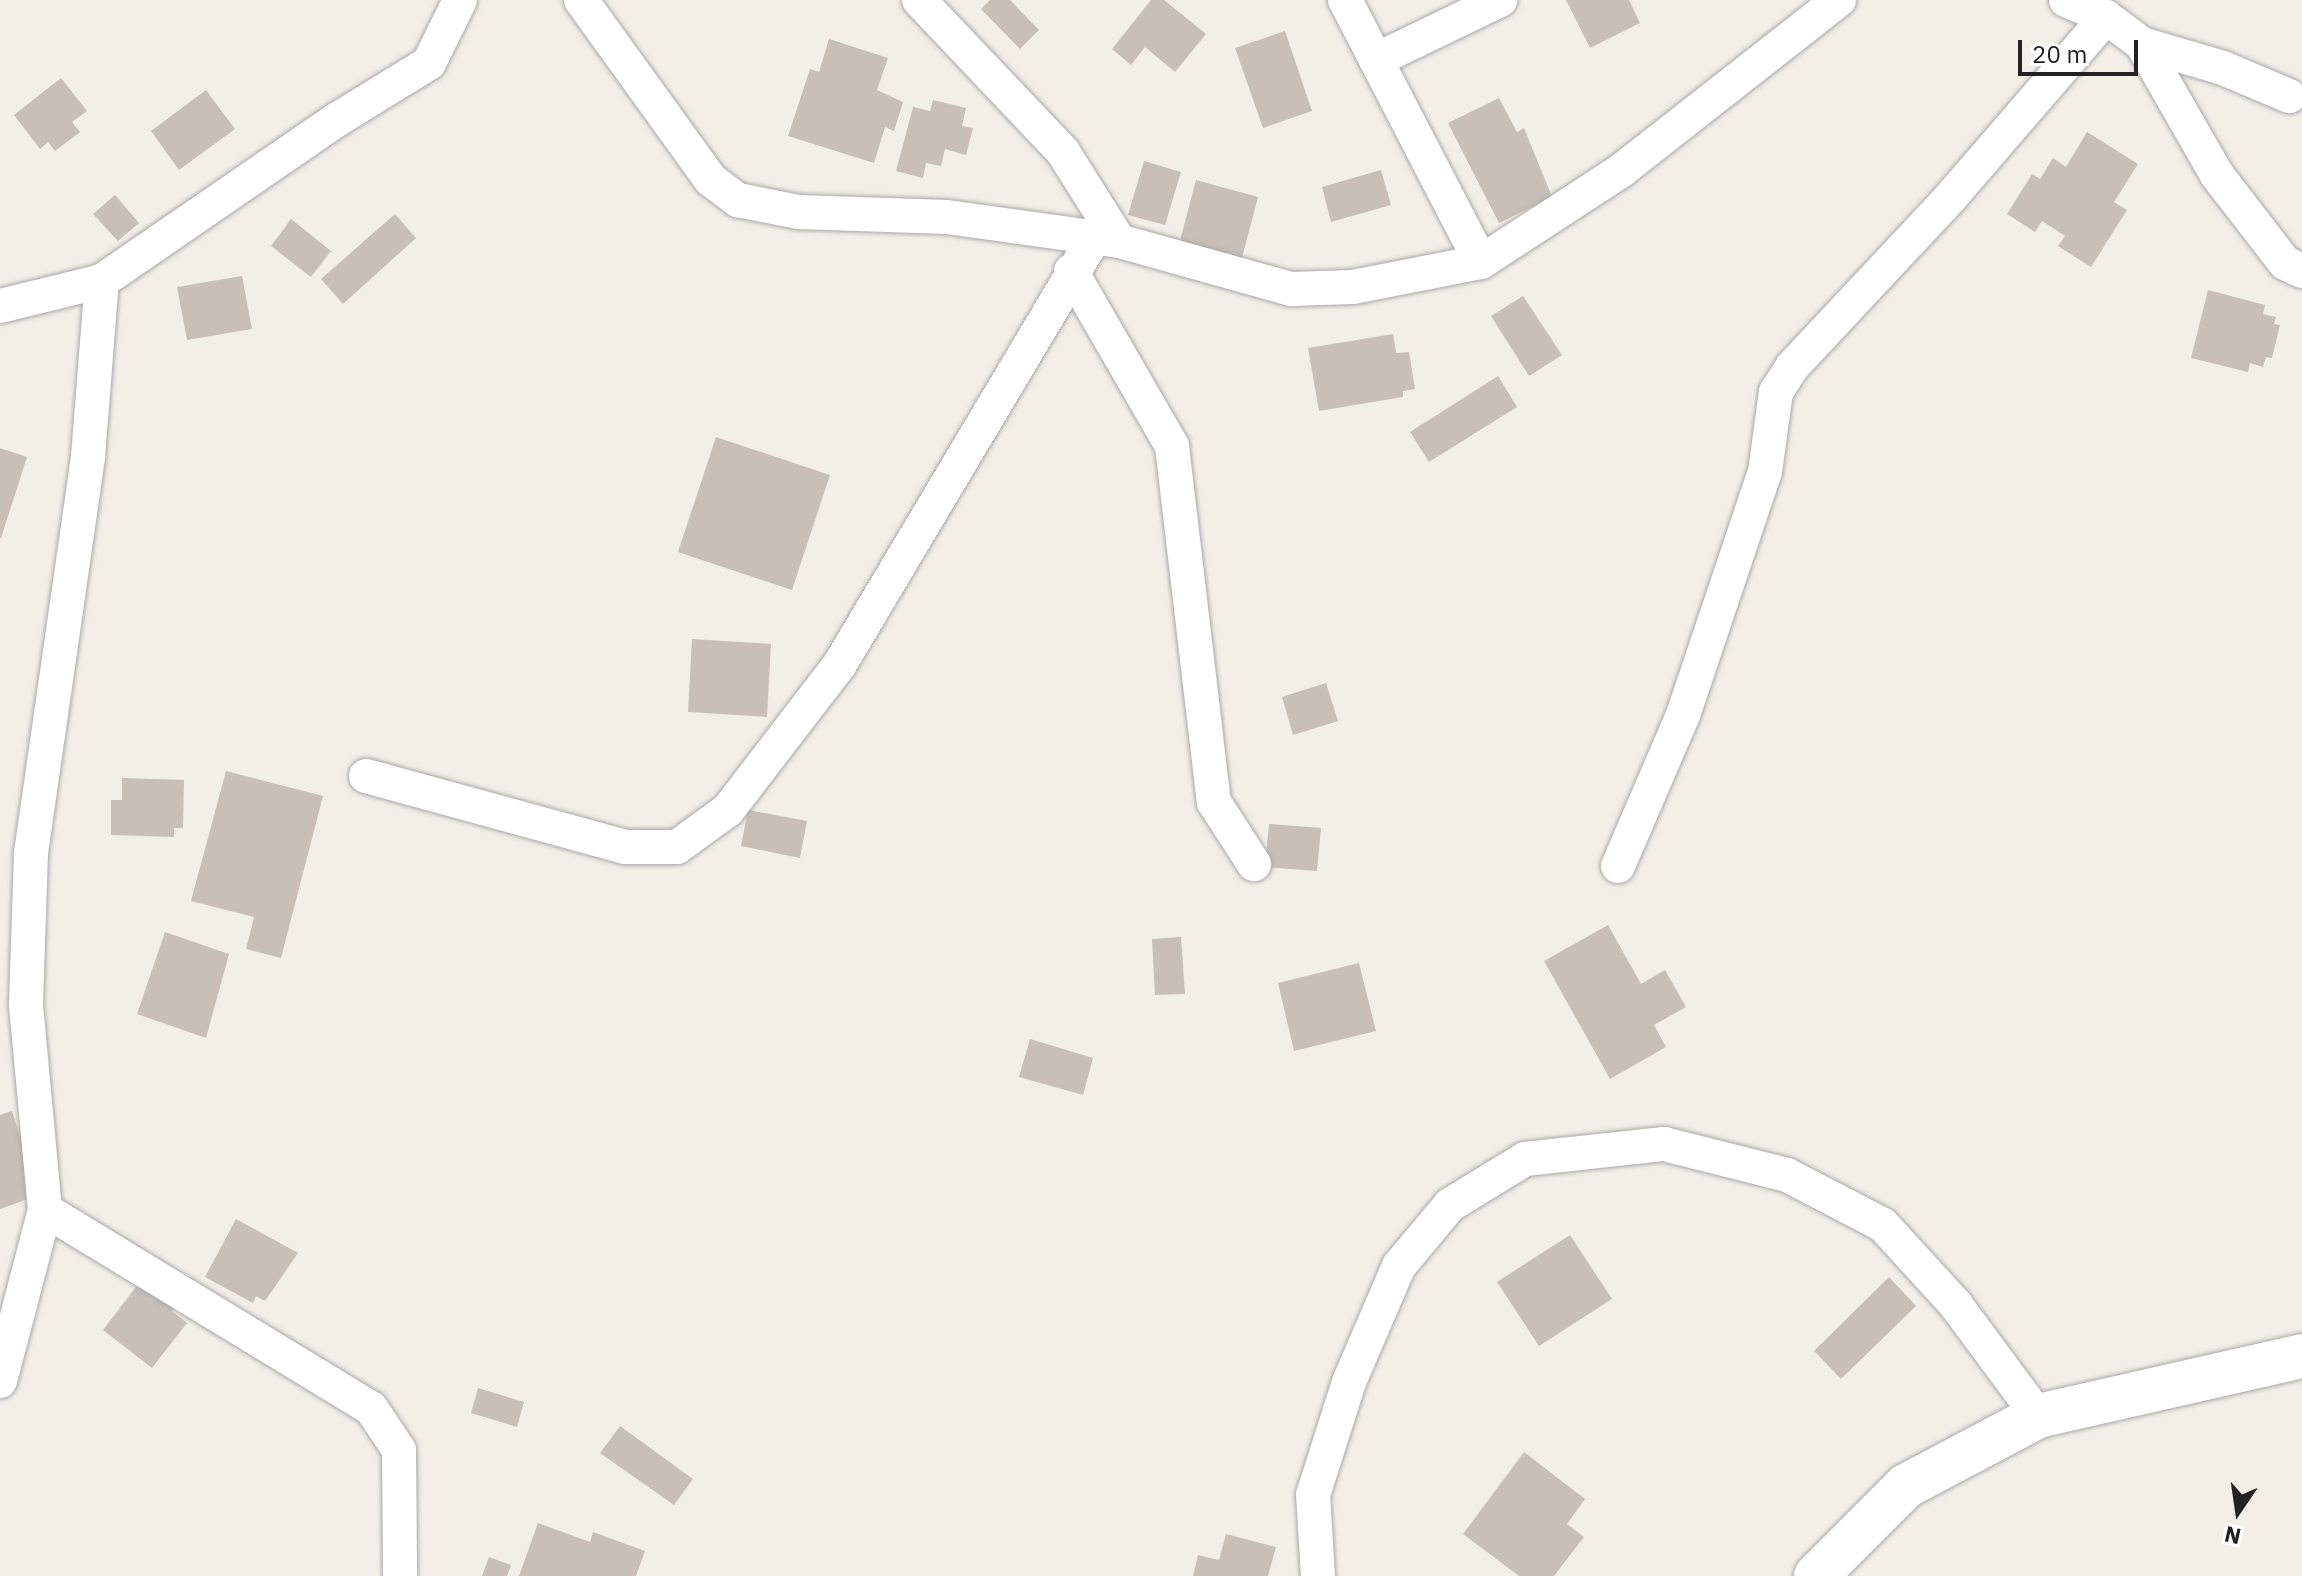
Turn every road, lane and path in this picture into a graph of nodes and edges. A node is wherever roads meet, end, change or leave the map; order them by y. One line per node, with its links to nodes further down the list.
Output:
1 (460, 0): 16 (street)
2 (581, 0): 12 (street)
3 (919, 0): 12 (street)
4 (1345, 0): 10 (street)
5 (1500, 0): 10 (street)
6 (1839, 0): 13 (street)
7 (2066, 0): 8 (street)
8 (2106, 17): 9 (street); 20 (street)
9 (2142, 44): 11 (street); 15 (street)
10 (1376, 60): 13 (street)
11 (2289, 96)
12 (1106, 240): 13 (street); 14 (street)
13 (1481, 262)
14 (1071, 271): 18 (street); 19 (street)
15 (2302, 271)
16 (102, 281): 17 (street); 21 (street)
17 (0, 306)
18 (366, 776)
19 (1254, 864)
20 (1618, 866)
21 (45, 1210): 23 (street); 25 (street)
22 (2302, 1356): 24 (street)
23 (0, 1381)
24 (2038, 1416): 26 (street); 27 (street)
25 (400, 1576)
26 (1318, 1576)
27 (1816, 1576)

